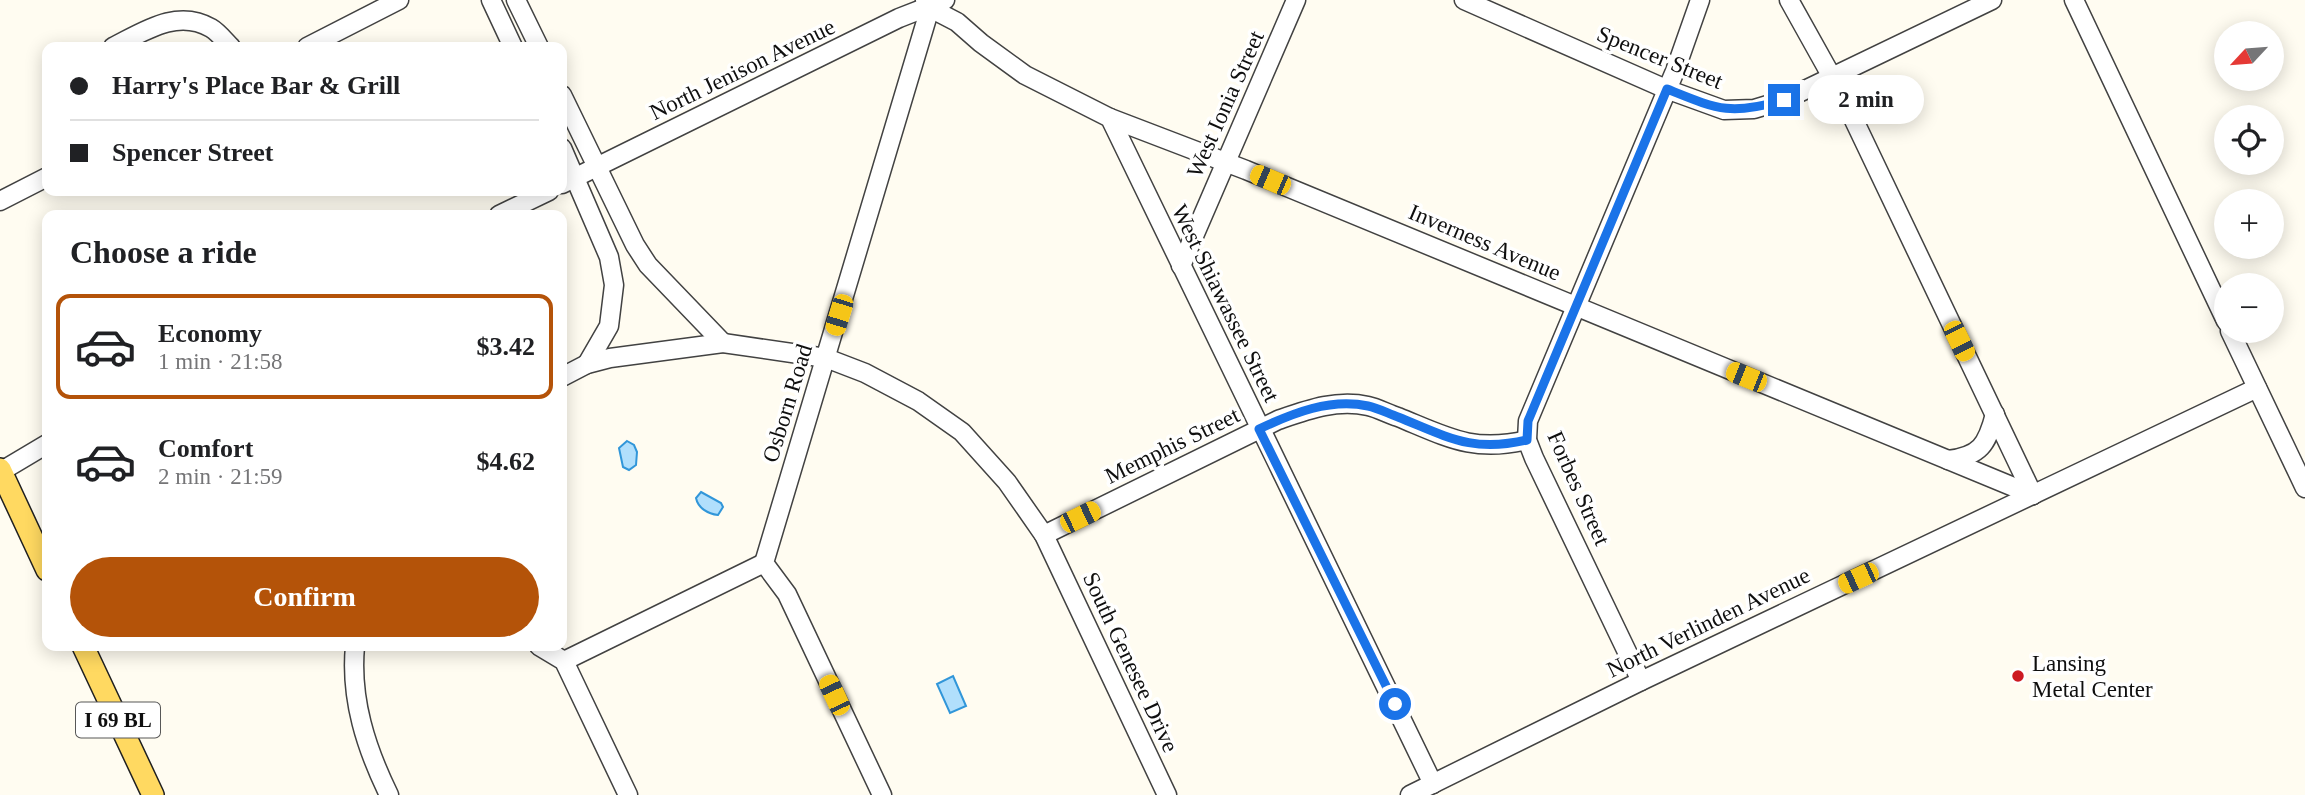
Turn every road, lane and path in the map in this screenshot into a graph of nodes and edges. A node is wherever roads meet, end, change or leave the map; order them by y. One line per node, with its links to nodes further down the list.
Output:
1 (399, 0): 13 (street)
2 (491, 0): 14 (street)
3 (516, 0): 15 (street)
4 (1296, 0): 20 (street, West Ionia Street)
5 (1464, 0): 17 (street, Spencer Street)
6 (1700, 0): 17 (street, Forbes Street)
7 (1789, 0): 16 (street)
8 (1992, 0): 16 (street, Spencer Street)
9 (2074, 0): 30 (street)
10 (933, 3): 19 (street); 21 (street, North Jenison Avenue); 34 (street, Osborn Road)
11 (122, 42): 12 (street)
12 (225, 42)
13 (317, 42)
14 (511, 42)
15 (537, 42)
16 (1832, 77): 17 (street, Spencer Street); 38 (street)
17 (1667, 89): 31 (street, Forbes Street)
18 (567, 106): 21 (street)
19 (1110, 118): 20 (street, Inverness Avenue); 29 (street, West Shiawassee Street)
20 (1226, 163): 29 (street, West Ionia Street); 31 (street, Inverness Avenue)
21 (596, 168): 23 (street, North Jenison Avenue); 27 (street)
22 (42, 180): 25 (street)
23 (569, 181): 28 (street)
24 (539, 196): 26 (street)
25 (0, 201)
26 (509, 210)
27 (635, 245): 28 (street); 32 (street)
28 (609, 257): 35 (street)
29 (1181, 266): 39 (street, West Shiawassee Street)
30 (2214, 296)
31 (1576, 306): 40 (street, Forbes Street); 42 (street, Inverness Avenue)
32 (723, 343): 34 (street, South Genesee Drive); 35 (street, South Genesee Drive)
33 (2236, 343): 37 (street)
34 (826, 358): 46 (street, South Genesee Drive); 48 (street, Osborn Road)
35 (587, 364): 36 (street, South Genesee Drive)
36 (567, 374)
37 (2257, 388): 44 (street); 45 (street, North Verlinden Avenue)
38 (1995, 414): 42 (street); 45 (street)
39 (1259, 429): 40 (street, Memphis Street); 46 (street, Memphis Street); 54 (street, West Shiawassee Street)
40 (1527, 440): 53 (street, Forbes Street)
41 (42, 449): 43 (street)
42 (1948, 460): 45 (street, Inverness Avenue)
43 (0, 471): 47 (main road)
44 (2305, 488)
45 (2034, 495): 53 (street, North Verlinden Avenue)
46 (1044, 535): 59 (street, South Genesee Drive)
47 (42, 559)
48 (764, 563): 52 (street); 58 (street)
49 (85, 651): 55 (main road, I 69 BL)
50 (355, 651): 56 (street)
51 (547, 651): 52 (street)
52 (564, 661): 57 (street)
53 (1641, 681): 54 (street, North Verlinden Avenue)
54 (1433, 784): 60 (street, North Verlinden Avenue)
55 (153, 795)
56 (389, 795)
57 (628, 795)
58 (882, 795)
59 (1167, 795)
60 (1410, 795)

